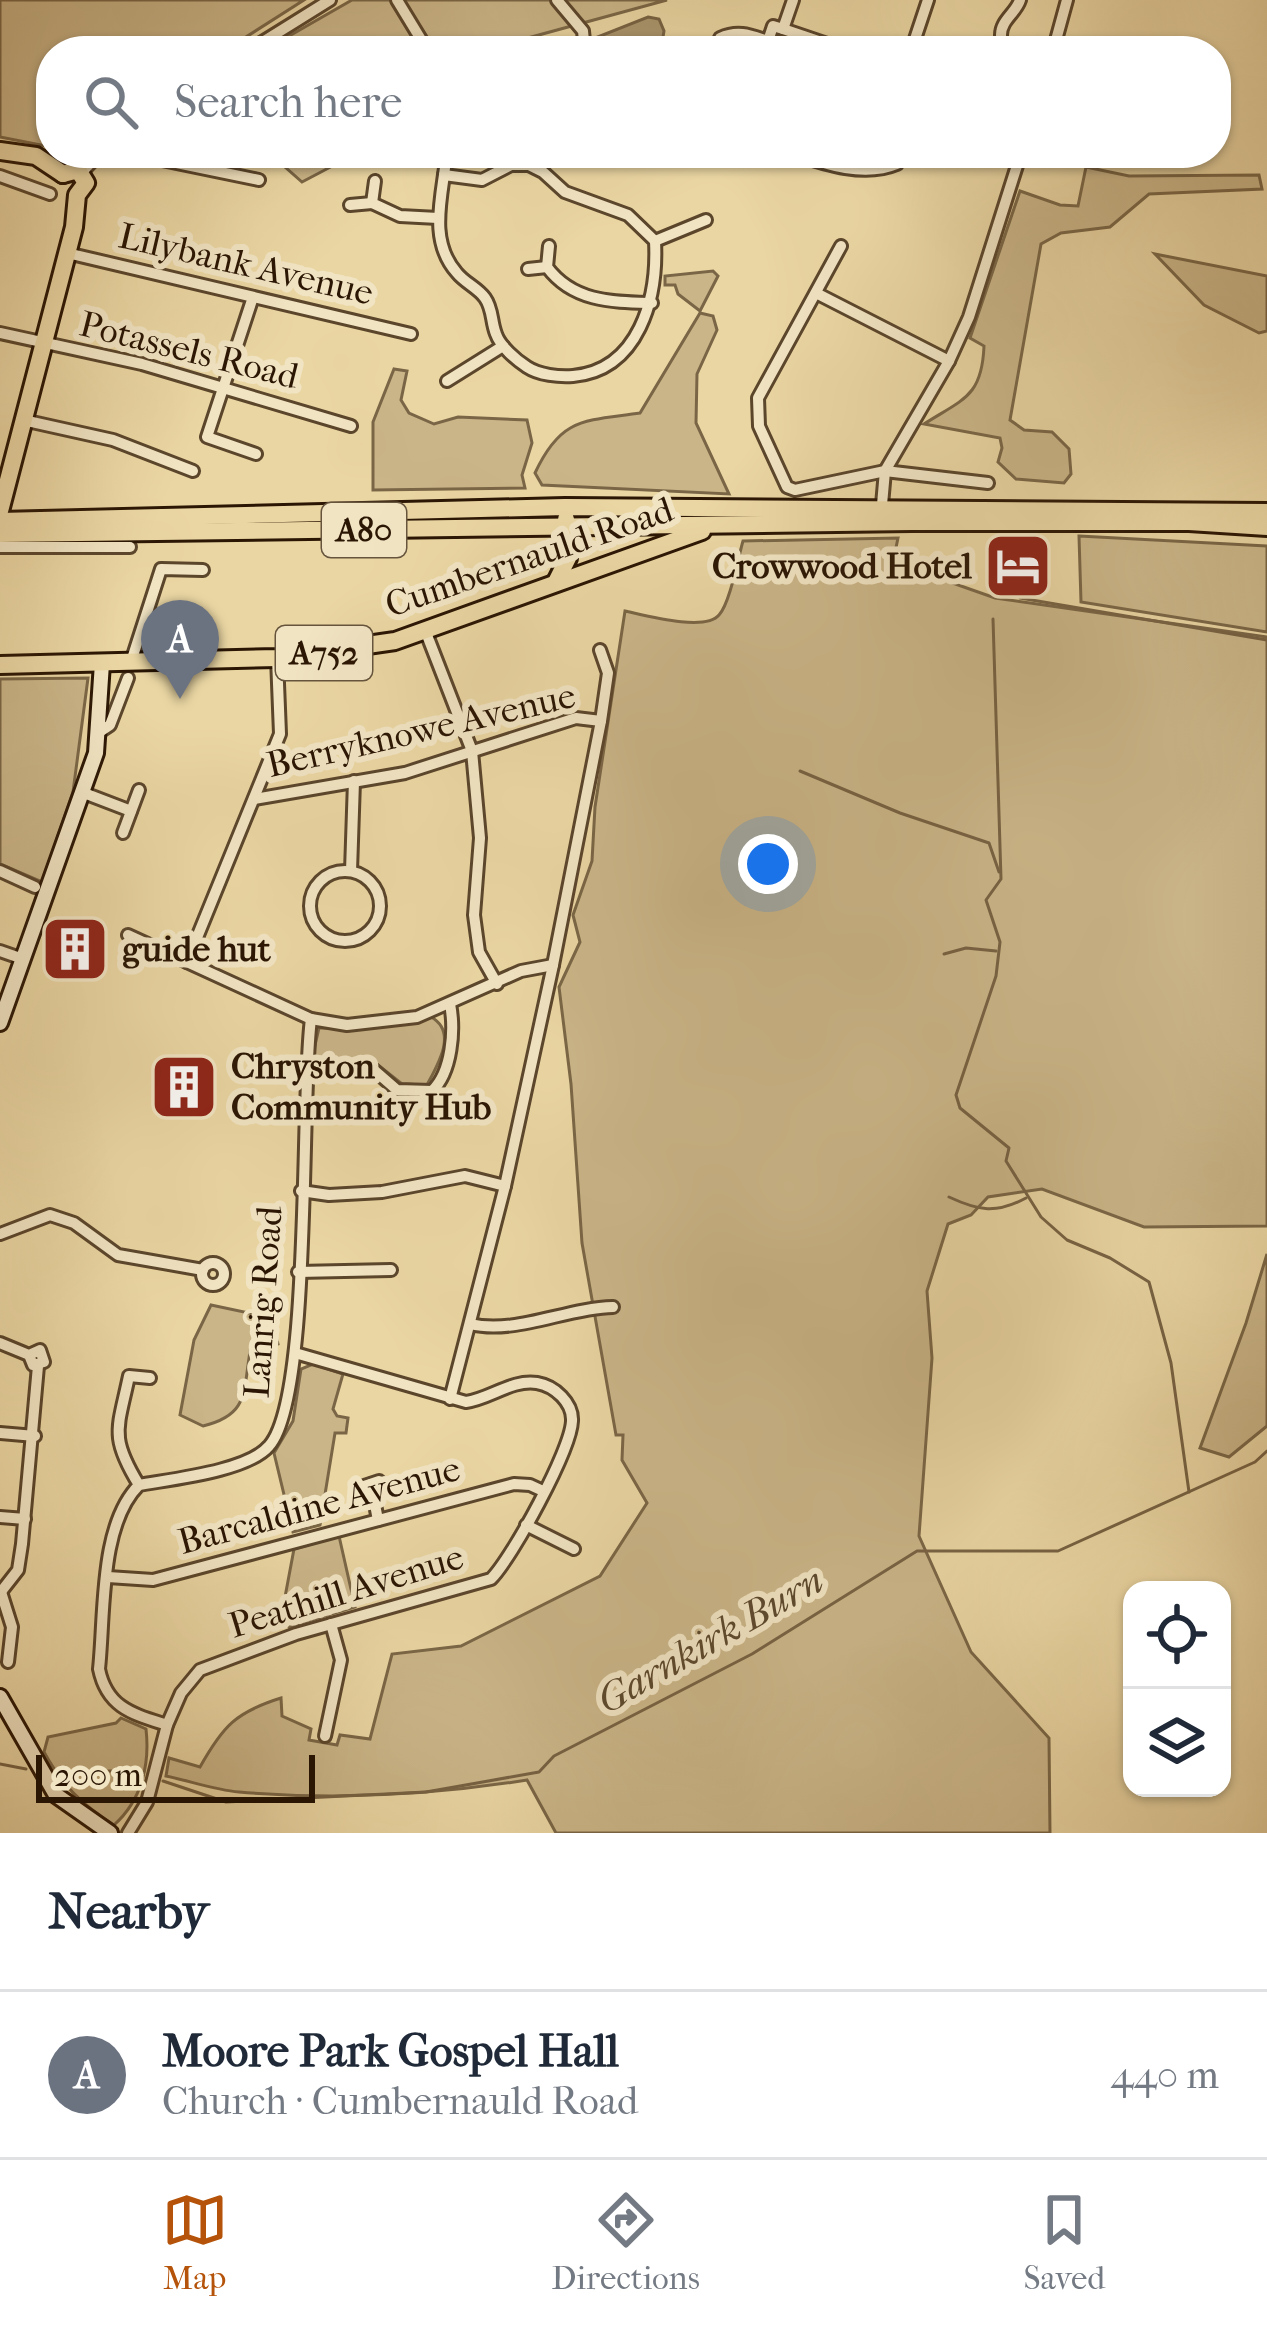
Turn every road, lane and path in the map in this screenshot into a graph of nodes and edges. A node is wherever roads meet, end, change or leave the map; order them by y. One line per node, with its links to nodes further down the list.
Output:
1 (330, 0): 9 (street)
2 (397, 0): 10 (street)
3 (557, 0): 11 (street)
4 (793, 0): 8 (street)
5 (928, 0): 16 (street)
6 (1020, 0): 17 (street)
7 (1067, 0): 18 (street)
8 (783, 29): 14 (street); 15 (street)
9 (272, 36)
10 (419, 36)
11 (583, 36)
12 (724, 36): 13 (street)
13 (755, 36)
14 (770, 36)
15 (794, 36)
16 (916, 36)
17 (1000, 36)
18 (1057, 36)
19 (0, 151): 20 (main road)
20 (36, 156)
21 (61, 168): 28 (main road)
22 (79, 168): 28 (street)
23 (201, 168): 31 (street)
24 (445, 168): 29 (street)
25 (504, 168): 29 (street)
26 (535, 168): 38 (street)
27 (1016, 168): 51 (street)
28 (72, 173): 41 (main road)
29 (444, 175): 36 (street)
30 (0, 176): 33 (street)
31 (259, 180)
32 (375, 181): 34 (street)
33 (50, 194)
34 (372, 203): 35 (street); 36 (street)
35 (350, 205)
36 (438, 218): 50 (street)
37 (706, 220): 38 (street)
38 (655, 241): 46 (street)
39 (549, 246): 42 (street)
40 (841, 246): 44 (street)
41 (68, 253): 45 (street, Lilybank Avenue); 49 (main road)
42 (548, 267): 43 (street); 46 (street)
43 (528, 269)
44 (816, 293): 51 (street); 58 (street)
45 (253, 297): 48 (street, Lilybank Avenue); 53 (street)
46 (652, 303): 50 (street)
47 (0, 333): 49 (street, Potassels Road)
48 (411, 334)
49 (43, 344): 53 (street, Potassels Road); 54 (main road)
50 (503, 346): 52 (street)
51 (949, 361): 58 (street)
52 (447, 381)
53 (223, 387): 55 (street, Potassels Road); 56 (street)
54 (23, 420): 57 (street); 65 (main road)
55 (351, 426)
56 (256, 454)
57 (193, 471)
58 (885, 471): 59 (street); 62 (street)
59 (988, 484)
60 (565, 506): 62 (main road, A80); 65 (main road, A80); 66 (main road)
61 (1267, 512): 62 (main road, A80)
62 (881, 516): 63 (main road, A80); 64 (main road, A80)
63 (720, 525): 66 (main road, A80); 69 (main road, Cumbernauld Road / A752)
64 (1267, 527)
65 (4, 528): 66 (main road, A80); 67 (street)
66 (566, 529): 69 (main road)
67 (130, 547)
68 (203, 570): 75 (street)
69 (556, 581): 70 (main road, Cumbernauld Road / A752)
70 (425, 630): 72 (main road, Cumbernauld Road / A752); 78 (street)
71 (600, 650): 76 (street)
72 (277, 658): 75 (main road, Cumbernauld Road / A752); 82 (street)
73 (102, 663): 74 (main road, Cumbernauld Road / A752); 75 (main road, Cumbernauld Road / A752); 77 (main road)
74 (0, 665)
75 (125, 678): 77 (street)
76 (601, 721): 78 (street, Berryknowe Avenue); 92 (street)
77 (98, 733): 81 (main road)
78 (472, 751): 79 (street, Berryknowe Avenue); 93 (street)
79 (354, 781): 82 (street, Berryknowe Avenue); 85 (street)
80 (139, 790): 83 (street)
81 (84, 793): 83 (street); 90 (main road)
82 (254, 799): 91 (street)
83 (131, 811): 84 (street)
84 (123, 833)
85 (351, 871): 85 (street)
86 (0, 872): 87 (street)
87 (34, 887)
88 (128, 934): 91 (street)
89 (0, 951): 90 (street)
90 (23, 959): 95 (main road)
91 (188, 962): 96 (street)
92 (553, 965): 93 (street); 99 (street)
93 (496, 984): 94 (street)
94 (450, 1004): 96 (street); 98 (street)
95 (3, 1005): 97 (main road)
96 (311, 1018): 98 (street, Lanrig Road)
97 (0, 1023)
98 (306, 1068): 100 (street, Lanrig Road)
99 (505, 1186): 100 (street); 106 (street)
100 (302, 1191): 104 (street, Lanrig Road)
101 (0, 1234): 102 (street)
102 (203, 1270)
103 (391, 1270): 104 (street)
104 (298, 1272): 108 (street, Lanrig Road)
105 (613, 1307): 106 (street)
106 (470, 1324): 110 (street)
107 (0, 1343): 112 (street)
108 (296, 1353): 110 (street, Peathill Avenue); 114 (street, Lanrig Road)
109 (150, 1378): 114 (street)
110 (451, 1399): 115 (street, Peathill Avenue)
111 (0, 1433): 112 (street)
112 (34, 1436): 117 (street)
113 (370, 1484): 118 (street)
114 (139, 1485): 121 (street)
115 (543, 1491): 118 (street, Barcaldine Avenue); 119 (street, Peathill Avenue)
116 (0, 1517): 117 (street)
117 (25, 1519): 122 (street)
118 (378, 1520): 121 (street, Barcaldine Avenue)
119 (526, 1525): 120 (street); 123 (street, Peathill Avenue)
120 (574, 1549)
121 (108, 1577): 126 (street)
122 (1, 1592): 124 (street)
123 (332, 1624): 126 (street, Peathill Avenue); 127 (street)
124 (8, 1662)
125 (0, 1697): 128 (main road)
126 (167, 1726): 129 (street, Peathill Avenue)
127 (325, 1736)
128 (110, 1833)
129 (128, 1833)

